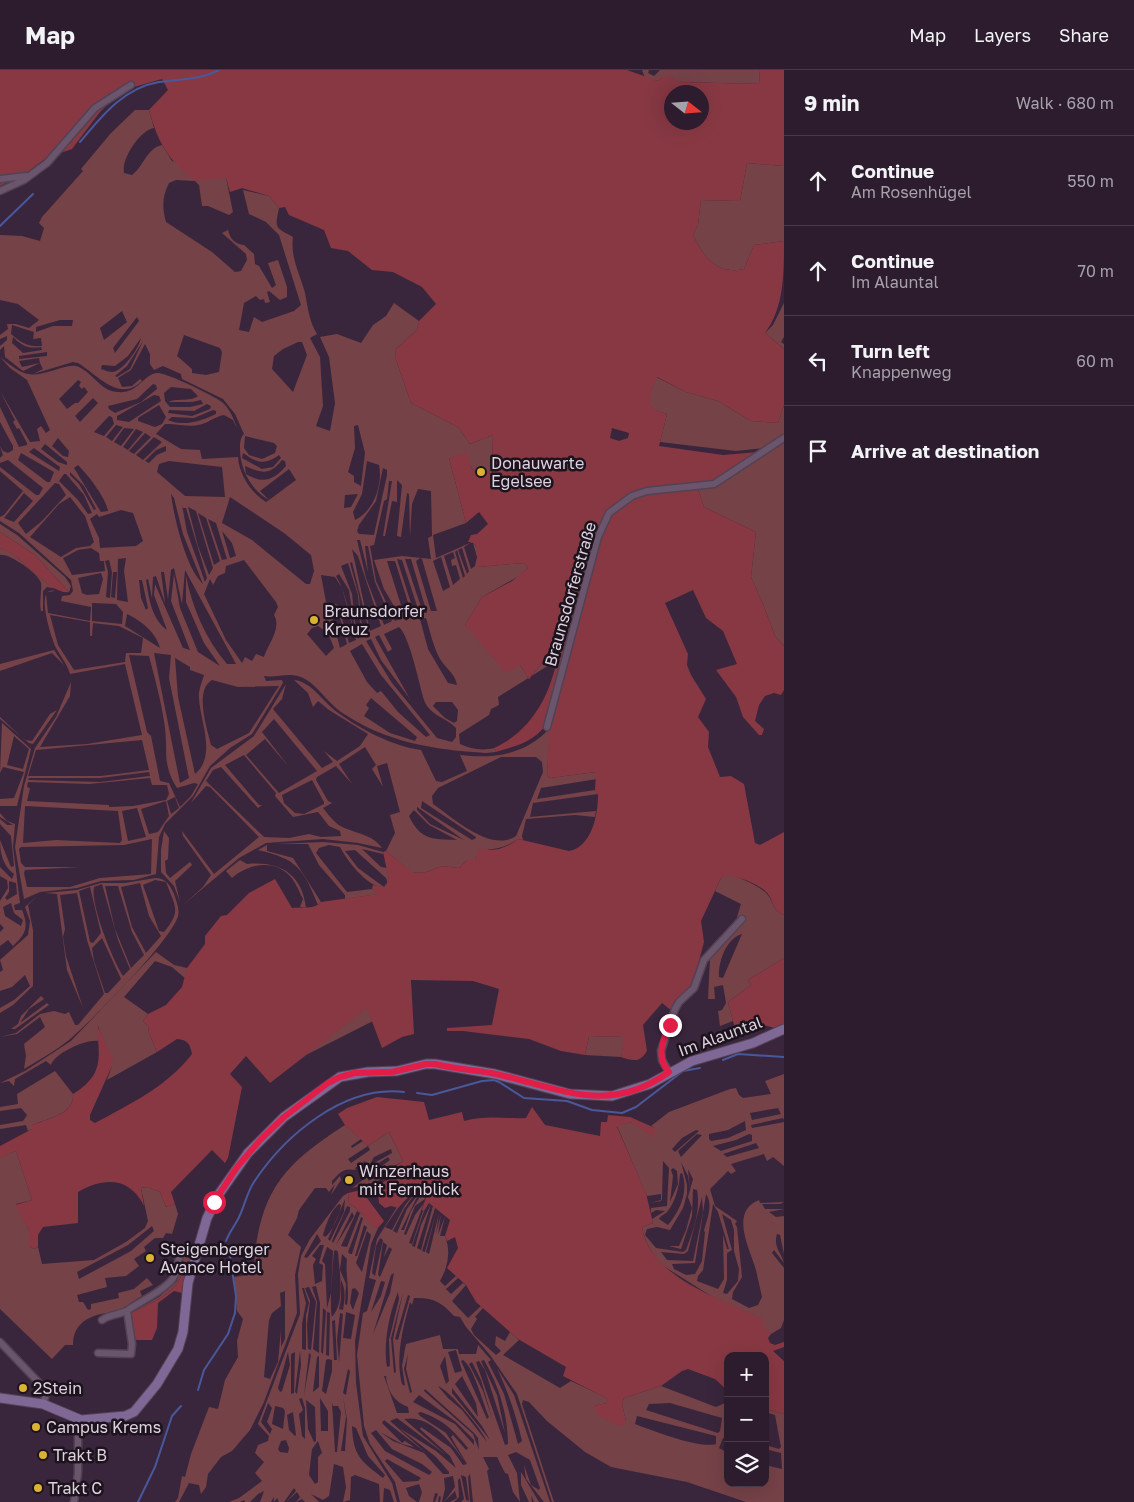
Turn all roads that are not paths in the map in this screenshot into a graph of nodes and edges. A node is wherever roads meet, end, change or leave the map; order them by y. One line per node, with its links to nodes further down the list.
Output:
1 (131, 85): 2 (street)
2 (29, 176): 3 (street); 4 (street)
3 (0, 179)
4 (0, 191)
5 (784, 438): 6 (street, Braunsdorferstraße)
6 (547, 727)
7 (742, 920): 9 (street)
8 (784, 1029): 9 (street, Im Alauntal)
9 (669, 1072): 10 (street, Im Alauntal)
10 (197, 1250): 11 (street); 17 (street)
11 (127, 1311): 12 (street); 14 (street)
12 (102, 1320)
13 (0, 1342): 16 (street)
14 (98, 1353)
15 (0, 1398): 16 (street)
16 (43, 1404): 17 (street)
17 (78, 1420): 18 (street)
18 (74, 1502)

